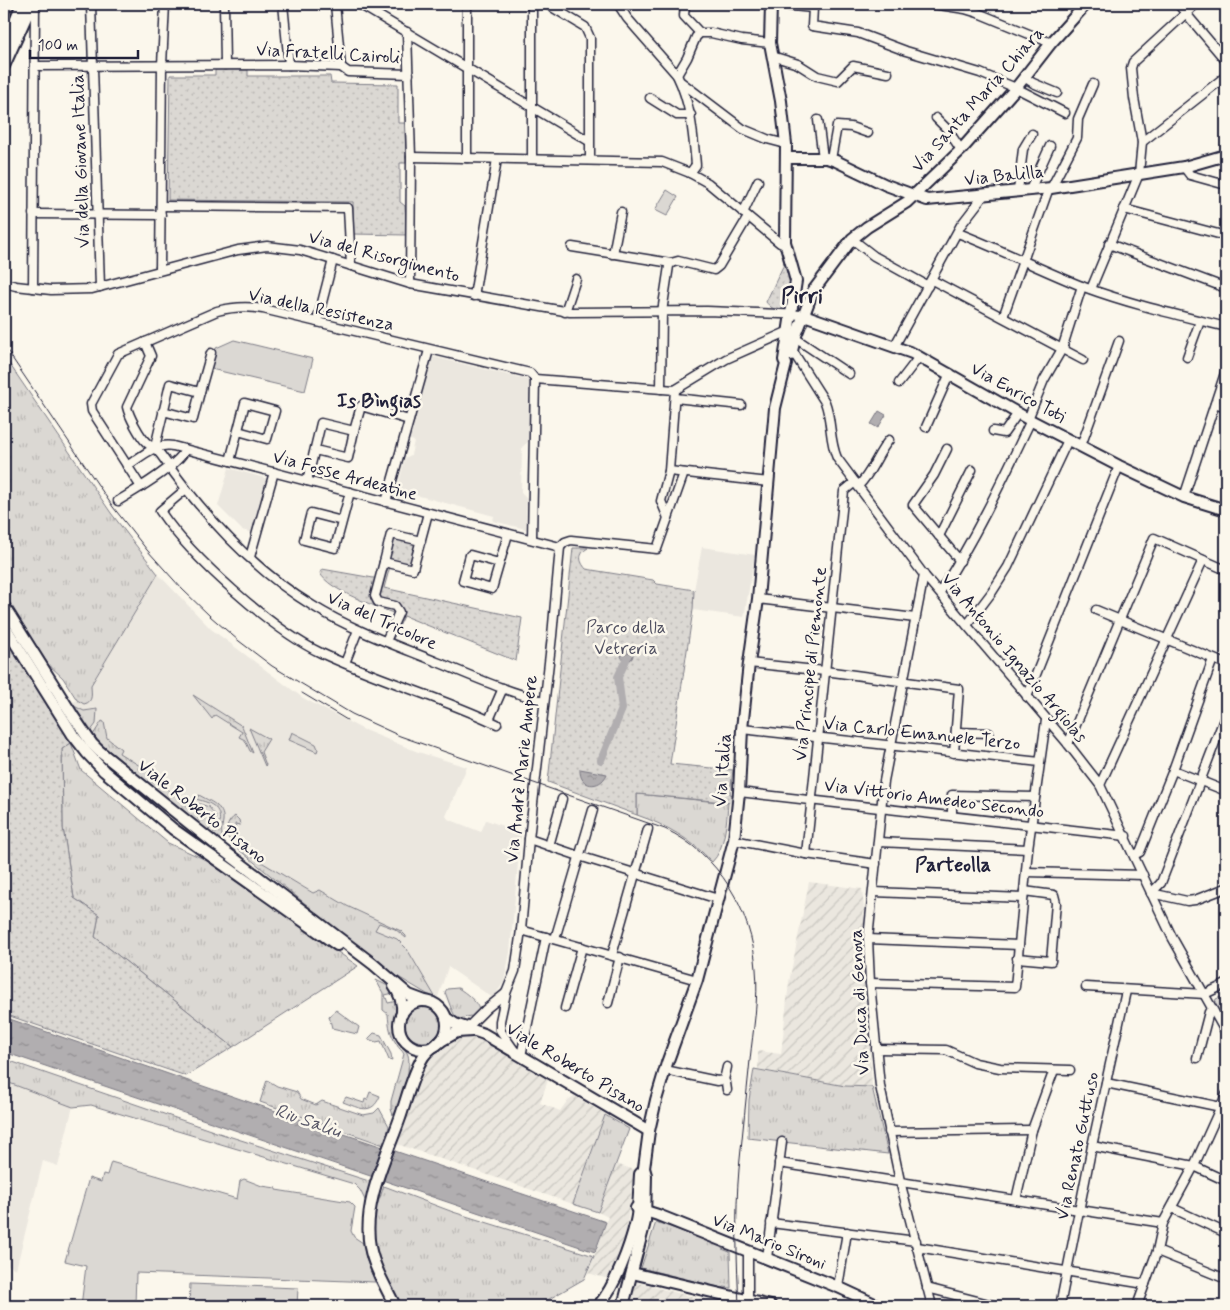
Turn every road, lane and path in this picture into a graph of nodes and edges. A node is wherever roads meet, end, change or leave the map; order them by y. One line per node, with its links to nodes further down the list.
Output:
1 (22, 4): 27 (street)
2 (33, 4): 23 (street); 24 (street)
3 (91, 4): 30 (street, Via della Giovane Italia)
4 (165, 4): 31 (street)
5 (224, 4): 32 (street)
6 (283, 4): 33 (street)
7 (335, 4): 36 (street)
8 (359, 4): 21 (street)
9 (466, 4): 37 (street)
10 (532, 4): 47 (street)
11 (547, 4): 54 (street)
12 (685, 4): 22 (street)
13 (771, 4): 19 (street); 25 (street)
14 (933, 4): 26 (street)
15 (1086, 4): 26 (street, Via Santa Maria Chiara)
16 (1178, 4): 20 (street)
17 (1196, 4): 20 (street)
18 (620, 5): 42 (street)
19 (815, 6): 44 (street)
20 (1186, 12): 29 (street); 55 (street)
21 (407, 32): 37 (street); 39 (street)
22 (700, 33): 25 (street); 42 (street)
23 (17, 36): 24 (street); 34 (street)
24 (35, 39): 35 (street)
25 (770, 42): 28 (street)
26 (1051, 43): 41 (street, Via Santa Maria Chiara)
27 (4, 46)
28 (772, 56): 38 (street); 56 (street)
29 (1226, 61)
30 (93, 65): 31 (street, Via Fratelli Cairoli); 35 (street, Via Fratelli Cairoli); 81 (street, Via della Giovane Italia)
31 (162, 65): 32 (street, Via Fratelli Cairoli); 77 (street)
32 (225, 65): 33 (street, Via Fratelli Cairoli)
33 (289, 65): 36 (street, Via Fratelli Cairoli)
34 (4, 66)
35 (35, 66): 80 (street)
36 (340, 66): 39 (street, Via Fratelli Cairoli)
37 (467, 67): 47 (street); 61 (street)
38 (888, 72)
39 (409, 74): 60 (street)
40 (1226, 76): 55 (street)
41 (1024, 77): 44 (street, Via Santa Maria Chiara); 45 (street)
42 (679, 78): 49 (street); 56 (street)
43 (1093, 84): 72 (street)
44 (1016, 88): 48 (street); 58 (street, Via Santa Maria Chiara)
45 (1057, 93)
46 (650, 98): 49 (street)
47 (532, 105): 54 (street); 64 (street)
48 (1065, 113)
49 (691, 115): 68 (street)
50 (936, 118): 58 (street)
51 (818, 120): 65 (street)
52 (868, 133): 65 (street)
53 (1032, 134): 74 (street)
54 (590, 141): 66 (street)
55 (1142, 142): 69 (street)
56 (786, 144): 62 (street)
57 (1050, 146): 73 (street)
58 (961, 150): 76 (street, Via Santa Maria Chiara)
59 (1226, 155): 67 (street, Via Balilla)
60 (411, 158): 61 (street); 100 (street)
61 (467, 158): 63 (street)
62 (786, 158): 65 (street); 88 (street)
63 (497, 159): 64 (street); 107 (street)
64 (532, 159): 66 (street)
65 (827, 159): 76 (street, Via Balilla)
66 (590, 160): 68 (street)
67 (1184, 167): 69 (street, Via Balilla); 71 (street)
68 (690, 173): 82 (street)
69 (1139, 174): 72 (street, Via Balilla); 78 (street)
70 (758, 181): 82 (street)
71 (1226, 185)
72 (1050, 188): 73 (street, Via Balilla); 92 (street)
73 (1030, 190): 74 (street, Via Balilla)
74 (1018, 191): 75 (street, Via Balilla)
75 (985, 194): 76 (street, Via Balilla); 84 (street)
76 (914, 196): 86 (street)
77 (161, 206): 83 (street); 94 (street)
78 (1124, 209): 85 (street); 87 (street)
79 (621, 212): 90 (street)
80 (33, 214): 81 (street); 103 (street)
81 (98, 215): 83 (street); 102 (street, Via della Giovane Italia)
82 (746, 215): 88 (street); 93 (street)
83 (160, 216): 95 (street)
84 (958, 233): 92 (street); 99 (street)
85 (1226, 236)
86 (852, 239): 99 (street); 104 (street)
87 (1109, 244): 105 (street); 106 (street)
88 (785, 245): 97 (street)
89 (572, 247): 90 (street)
90 (613, 254): 93 (street)
91 (333, 260): 94 (street, Via del Risorgimento); 95 (street, Via del Risorgimento); 114 (street)
92 (1022, 260): 101 (street); 112 (street)
93 (672, 262): 109 (street)
94 (351, 266): 100 (street, Via del Risorgimento)
95 (160, 269): 102 (street, Via del Risorgimento)
96 (576, 279): 108 (street)
97 (796, 281): 104 (street); 110 (street)
98 (4, 283): 103 (street, Via del Risorgimento)
99 (930, 283): 112 (street); 119 (street)
100 (410, 284): 107 (street, Via del Risorgimento)
101 (1082, 286): 106 (street); 120 (street)
102 (100, 287): 103 (street, Via del Risorgimento)
103 (34, 288)
104 (815, 288): 111 (street)
105 (1226, 288)
106 (1091, 289): 113 (street)
107 (474, 296): 108 (street, Via del Risorgimento)
108 (565, 312): 109 (street, Via del Risorgimento)
109 (662, 312): 110 (street, Via del Risorgimento); 133 (street)
110 (792, 314): 111 (street, Via Enrico Toti); 116 (street)
111 (804, 315): 116 (street); 119 (street, Via Enrico Toti)
112 (1003, 317): 120 (street)
113 (1200, 321): 115 (street); 125 (street)
114 (317, 322): 118 (street, Via della Resistenza); 121 (street, Via della Resistenza)
115 (1226, 327)
116 (792, 335): 122 (street); 127 (street); 129 (street); 135 (street)
117 (1119, 341): 149 (street)
118 (145, 342): 150 (street); 155 (street, Via della Resistenza)
119 (894, 347): 124 (street, Via Enrico Toti)
120 (1062, 349): 126 (street); 141 (street)
121 (429, 350): 131 (street, Via della Resistenza); 142 (street)
122 (792, 350): 127 (street); 164 (street, Via Antonio Ignazio Argiolas)
123 (211, 353): 134 (street)
124 (919, 357): 130 (street, Via Enrico Toti); 132 (street)
125 (1188, 357)
126 (1083, 360)
127 (786, 364): 163 (street, Via Italia)
128 (1226, 370): 136 (street)
129 (849, 374)
130 (950, 374): 140 (street, Via Enrico Toti); 143 (street)
131 (535, 379): 133 (street, Via della Resistenza); 177 (street)
132 (899, 383)
133 (661, 390): 135 (street, Via della Resistenza)
134 (200, 392): 139 (street); 139 (street)
135 (675, 394): 137 (street, Via della Resistenza); 159 (street)
136 (1215, 404): 138 (street); 168 (street)
137 (740, 405)
138 (1226, 408)
139 (163, 411): 150 (street)
140 (1018, 413): 141 (street, Via Enrico Toti); 146 (street)
141 (1029, 419): 148 (street, Via Enrico Toti); 182 (street)
142 (409, 420): 145 (street); 170 (street)
143 (926, 427)
144 (238, 431): 144 (street); 154 (street)
145 (354, 431): 153 (street); 153 (street)
146 (993, 431)
147 (889, 440): 164 (street, Via Principe di Piemonte)
148 (1068, 440): 149 (street, Via Enrico Toti); 195 (street)
149 (1080, 446): 156 (street, Via Enrico Toti)
150 (155, 447): 152 (street, Via Fosse Ardeatine); 155 (street); 157 (street)
151 (947, 449): 176 (street)
152 (185, 450): 154 (street, Via Fosse Ardeatine); 157 (street)
153 (315, 450): 162 (street)
154 (230, 461): 160 (street, Via Fosse Ardeatine)
155 (127, 466): 165 (street, Via della Resistenza)
156 (1119, 466): 168 (street, Via Enrico Toti); 206 (street)
157 (169, 467): 165 (street); 166 (street, Via del Tricolore)
158 (972, 470): 176 (street)
159 (669, 471): 161 (street); 173 (street)
160 (274, 472): 162 (street, Via Fosse Ardeatine); 180 (street)
161 (684, 473): 163 (street); 173 (street)
162 (307, 481): 167 (street, Via Fosse Ardeatine)
163 (769, 482): 188 (street, Via Italia)
164 (857, 484): 186 (street, Via Antonio Ignazio Argiolas); 190 (street, Via Principe di Piemonte)
165 (141, 486): 169 (street)
166 (186, 489): 180 (street, Via del Tricolore); 200 (street)
167 (350, 492): 170 (street, Via Fosse Ardeatine); 174 (street)
168 (1184, 497): 171 (street, Via Enrico Toti)
169 (118, 501)
170 (386, 502): 172 (street, Via Fosse Ardeatine)
171 (1226, 510)
172 (428, 513): 175 (street, Via Fosse Ardeatine); 178 (street)
173 (668, 518): 179 (street)
174 (342, 521): 174 (street)
175 (508, 534): 177 (street, Via Fosse Ardeatine); 184 (street)
176 (939, 536): 182 (street)
177 (532, 540): 179 (street, Via Fosse Ardeatine)
178 (420, 541): 183 (street); 183 (street)
179 (560, 547): 207 (street, Via Andrè Marie Ampere)
180 (250, 557): 196 (street, Via del Tricolore)
181 (1203, 560): 185 (street); 193 (street); 197 (street)
182 (960, 561): 187 (street)
183 (384, 562): 198 (street)
184 (499, 563): 184 (street)
185 (1226, 570)
186 (924, 575): 187 (street, Via Antonio Ignazio Argiolas); 192 (street, Via Duca di Genova)
187 (940, 592): 195 (street, Via Antonio Ignazio Argiolas)
188 (758, 599): 190 (street); 201 (street, Via Italia)
189 (4, 606): 266 (street, Viale Roberto Pisano)
190 (832, 609): 192 (street); 203 (street, Via Principe di Piemonte)
191 (1096, 610): 193 (street)
192 (915, 618): 204 (street, Via Duca di Genova)
193 (1120, 620): 197 (street); 216 (street)
194 (4, 625): 270 (street, Viale Roberto Pisano)
195 (967, 625): 206 (street, Via Antonio Ignazio Argiolas)
196 (358, 630): 198 (street, Via del Tricolore); 200 (street)
197 (1167, 639): 199 (street); 222 (street)
198 (386, 642): 205 (street, Via del Tricolore)
199 (1213, 659): 202 (street); 220 (street)
200 (345, 662): 209 (street)
201 (749, 664): 203 (street); 212 (street, Via Italia)
202 (1226, 664)
203 (825, 671): 204 (street); 215 (street, Via Principe di Piemonte)
204 (904, 682): 213 (street); 217 (street, Via Duca di Genova)
205 (503, 688): 207 (street, Via del Tricolore); 209 (street)
206 (1027, 697): 210 (street, Via Antonio Ignazio Argiolas)
207 (544, 701): 234 (street, Via Andrè Marie Ampere)
208 (1226, 716): 221 (street)
209 (489, 720): 211 (street)
210 (1046, 720): 216 (street, Via Antonio Ignazio Argiolas); 219 (street)
211 (497, 724)
212 (742, 729): 215 (street, Via Carlo Emanuele Terzo); 224 (street, Via Italia)
213 (956, 732): 214 (street); 218 (street)
214 (989, 733)
215 (818, 738): 217 (street, Via Carlo Emanuele Terzo); 227 (street, Via Principe di Piemonte)
216 (1068, 744): 222 (street, Via Antonio Ignazio Argiolas)
217 (891, 746): 218 (street, Via Carlo Emanuele Terzo); 228 (street, Via Duca di Genova)
218 (954, 753): 219 (street, Via Carlo Emanuele Terzo)
219 (1040, 762): 225 (street)
220 (1173, 770): 221 (street); 240 (street)
221 (1200, 780): 223 (street); 248 (street)
222 (1100, 785): 233 (street, Via Antonio Ignazio Argiolas)
223 (1226, 791)
224 (740, 792): 227 (street, Via Vittorio Amedeo Secondo); 235 (street, Via Italia)
225 (1035, 797): 230 (street); 231 (street)
226 (562, 799): 237 (street)
227 (811, 800): 228 (street, Via Vittorio Amedeo Secondo); 239 (street, Via Principe di Piemonte)
228 (882, 808): 230 (street, Via Vittorio Amedeo Secondo); 236 (street, Via Duca di Genova)
229 (593, 810): 241 (street)
230 (952, 816): 231 (street, Via Vittorio Amedeo Secondo)
231 (1032, 826): 233 (street, Via Vittorio Amedeo Secondo); 238 (street)
232 (648, 829): 244 (street)
233 (1126, 836): 240 (street, Via Antonio Ignazio Argiolas)
234 (529, 839): 237 (street); 251 (street, Via Andrè Marie Ampere)
235 (734, 840): 239 (street); 250 (street, Via Italia)
236 (879, 842): 238 (street); 242 (street, Via Duca di Genova)
237 (549, 846): 241 (street)
238 (1028, 849): 243 (street)
239 (806, 854): 242 (street)
240 (1134, 855): 245 (street, Via Antonio Ignazio Argiolas)
241 (579, 856): 244 (street); 253 (street)
242 (876, 864): 247 (street, Via Duca di Genova)
243 (1026, 872): 245 (street); 249 (street)
244 (635, 874): 250 (street); 257 (street)
245 (1143, 875): 248 (street, Via Antonio Ignazio Argiolas)
246 (1226, 888): 248 (street)
247 (874, 892): 249 (street); 254 (street, Via Duca di Genova)
248 (1151, 893): 265 (street, Via Antonio Ignazio Argiolas)
249 (1024, 894): 255 (street); 258 (street)
250 (718, 899): 259 (street, Via Italia)
251 (521, 930): 252 (street); 264 (street, Via Andrè Marie Ampere)
252 (546, 936): 253 (street); 278 (street)
253 (555, 939): 256 (street)
254 (868, 939): 255 (street); 260 (street, Via Duca di Genova)
255 (1019, 945): 258 (street)
256 (582, 947): 257 (street); 268 (street)
257 (616, 956): 259 (street); 267 (street)
258 (1018, 958): 260 (street)
259 (697, 980): 281 (street, Via Italia)
260 (870, 983): 277 (street, Via Duca di Genova)
261 (1226, 984): 265 (street)
262 (1086, 987): 263 (street)
263 (1126, 991): 265 (street); 286 (street, Via Renato Guttuso)
264 (506, 993): 272 (street, Via Andrè Marie Ampere); 278 (street, Via Andrè Marie Ampere)
265 (1205, 994): 269 (street, Via Antonio Ignazio Argiolas)
266 (425, 1001): 270 (street); 271 (street)
267 (608, 1003)
268 (565, 1008)
269 (1212, 1011): 273 (street, Via Antonio Ignazio Argiolas); 279 (street)
270 (402, 1014): 275 (street)
271 (446, 1018): 272 (street, Viale Roberto Pisano); 276 (street)
272 (468, 1027): 274 (street, Viale Roberto Pisano)
273 (1226, 1033)
274 (484, 1034): 276 (street, Viale Roberto Pisano); 278 (street, Viale Roberto Pisano)
275 (407, 1043): 276 (street); 284 (street)
276 (438, 1043): 284 (street)
277 (876, 1049): 282 (street); 292 (street, Via Duca di Genova)
278 (518, 1054): 291 (street, Viale Roberto Pisano)
279 (1197, 1058)
280 (727, 1067): 285 (street)
281 (665, 1070): 285 (street); 291 (street, Via Italia)
282 (1054, 1070): 283 (street); 290 (street)
283 (1070, 1070)
284 (416, 1072): 314 (street)
285 (724, 1080): 287 (street)
286 (1106, 1083): 289 (street); 294 (street, Via Renato Guttuso)
287 (726, 1090)
288 (1226, 1094): 289 (street)
289 (1221, 1107): 296 (street)
290 (1032, 1130): 292 (street); 299 (street)
291 (649, 1131): 301 (street, Via Italia)
292 (889, 1132): 297 (street, Via Duca di Genova)
293 (782, 1142): 295 (street)
294 (1092, 1146): 296 (street); 302 (street, Via Renato Guttuso)
295 (779, 1163): 297 (street); 303 (street)
296 (1194, 1166): 298 (street); 300 (street)
297 (900, 1181): 299 (street); 307 (street, Via Duca di Genova)
298 (1226, 1181)
299 (1016, 1200): 302 (street)
300 (1172, 1208): 304 (street); 306 (street)
301 (641, 1209): 308 (street, Via Mario Sironi); 312 (street, Via Italia); 321 (street, Via Italia)
302 (1080, 1209): 304 (street); 311 (street, Via Renato Guttuso)
303 (772, 1223): 305 (street); 310 (street)
304 (1163, 1223): 309 (street)
305 (847, 1232): 307 (street); 316 (street)
306 (1226, 1233)
307 (916, 1244): 311 (street); 317 (street, Via Duca di Genova)
308 (748, 1251): 310 (street, Via Mario Sironi); 318 (street)
309 (1156, 1251): 313 (street); 315 (street)
310 (767, 1258): 316 (street, Via Mario Sironi)
311 (1068, 1271): 315 (street); 328 (street, Via Renato Guttuso)
312 (632, 1272): 318 (street); 322 (street); 323 (street)
313 (1226, 1279)
314 (383, 1283): 319 (street); 320 (street)
315 (1145, 1284): 329 (street)
316 (838, 1287): 325 (street, Via Mario Sironi)
317 (927, 1288): 326 (street, Via Duca di Genova); 327 (street)
318 (748, 1300): 324 (street)
319 (389, 1306)
320 (395, 1306)
321 (598, 1306)
322 (619, 1306)
323 (623, 1306)
324 (772, 1306)
325 (879, 1306)
326 (932, 1306)
327 (997, 1306)
328 (1060, 1306)
329 (1137, 1306)

